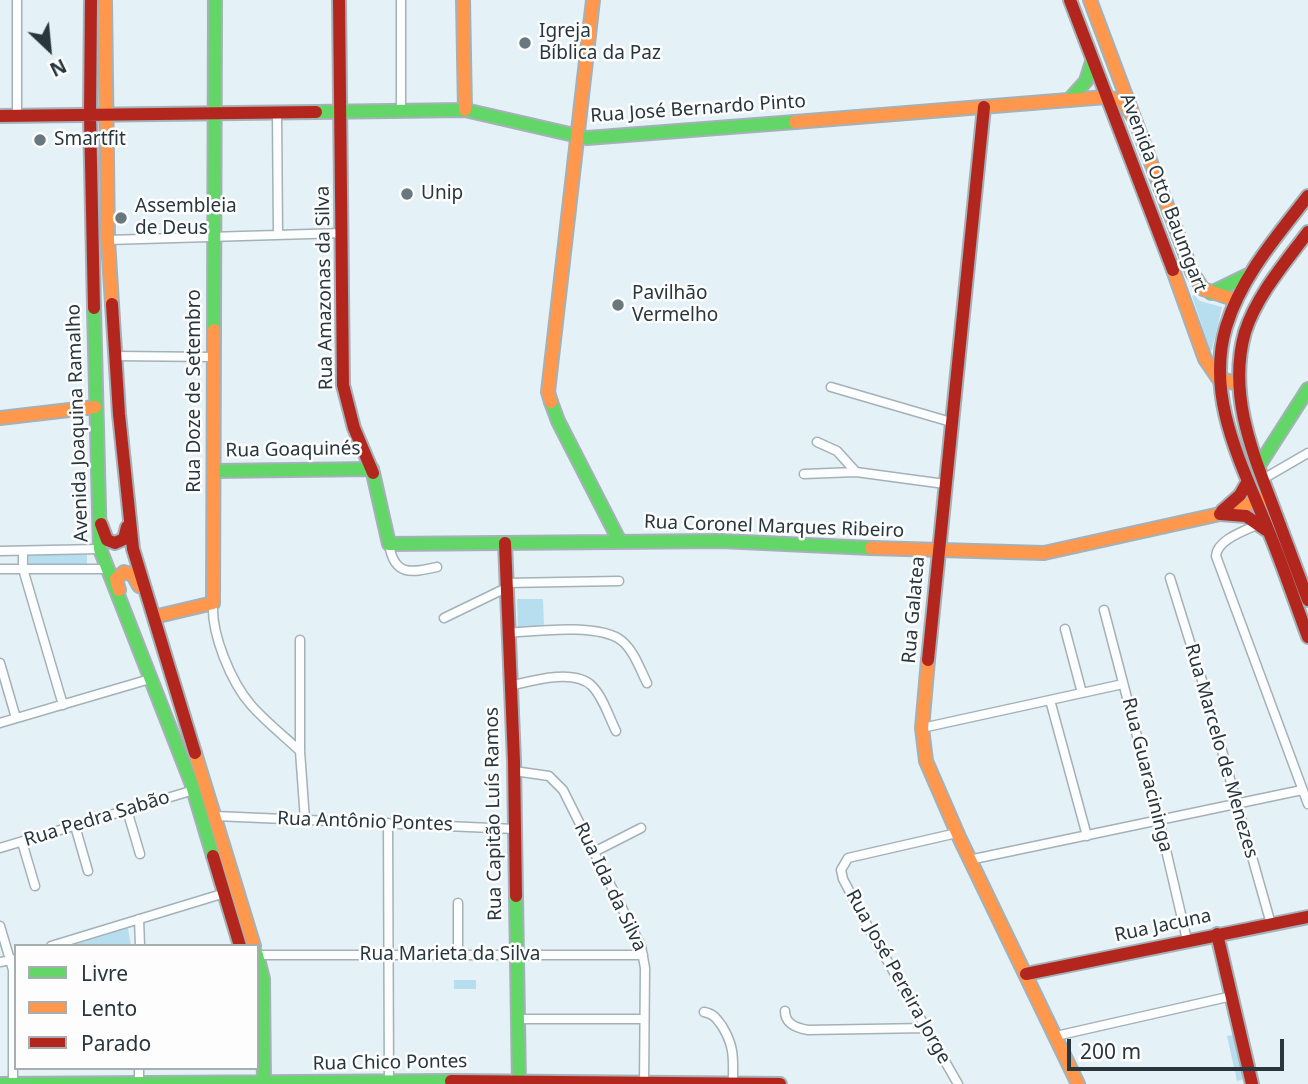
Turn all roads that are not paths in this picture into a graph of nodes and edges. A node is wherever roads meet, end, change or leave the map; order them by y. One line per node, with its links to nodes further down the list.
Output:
1 (17, 0): 23 (street)
2 (91, 0): 20 (street, Avenida Joaquina Ramalho)
3 (106, 0): 21 (street, Avenida Joaquina Ramalho)
4 (215, 0): 18 (street, Rua Doze de Setembro)
5 (339, 0): 17 (street, Rua Amazonas da Silva)
6 (401, 0): 16 (street)
7 (463, 0): 15 (street)
8 (593, 0): 25 (street, Rua Coronel Marques Ribeiro)
9 (1090, 1): 10 (street); 24 (street, Avenida Otto Baumgart)
10 (1072, 4): 11 (street, Avenida Otto Baumgart)
11 (1093, 62): 12 (street, Avenida Otto Baumgart); 13 (street)
12 (1106, 97): 13 (street, Rua José Bernardo Pinto); 24 (street); 39 (street, Avenida Otto Baumgart)
13 (1069, 100): 14 (street, Rua José Bernardo Pinto)
14 (984, 107): 25 (street, Rua José Bernardo Pinto); 47 (street, Rua Galatea)
15 (465, 110): 16 (street, Rua José Bernardo Pinto); 25 (street, Rua José Bernardo Pinto)
16 (401, 111): 17 (street, Rua José Bernardo Pinto)
17 (341, 112): 19 (street, Rua José Bernardo Pinto); 28 (street, Rua Amazonas da Silva)
18 (214, 113): 19 (street, Rua José Bernardo Pinto); 21 (street, Rua José Bernardo Pinto); 30 (street, Rua Doze de Setembro)
19 (277, 113): 29 (street)
20 (90, 115): 21 (street, Rua José Bernardo Pinto); 23 (street, Rua José Bernardo Pinto); 41 (street, Avenida Joaquina Ramalho)
21 (106, 115): 31 (street, Avenida Joaquina Ramalho)
22 (0, 116): 23 (street, Rua José Bernardo Pinto)
23 (17, 116)
24 (1134, 118): 33 (street, Avenida Otto Baumgart)
25 (578, 137): 64 (street, Rua Coronel Marques Ribeiro)
26 (1308, 196): 32 (street)
27 (1308, 232): 34 (street)
28 (343, 233): 29 (street); 51 (street, Rua Amazonas da Silva)
29 (278, 235): 30 (street)
30 (213, 237): 31 (street); 38 (street, Rua Doze de Setembro)
31 (108, 240): 37 (street, Avenida Joaquina Ramalho)
32 (1248, 279): 33 (street); 34 (street); 35 (street)
33 (1211, 293): 35 (street, Avenida Otto Baumgart)
34 (1263, 293): 36 (street)
35 (1236, 300): 36 (street); 39 (street)
36 (1250, 316): 40 (street)
37 (116, 356): 38 (street); 45 (street, Avenida Joaquina Ramalho)
38 (214, 356): 52 (street, Rua Doze de Setembro)
39 (1218, 378): 40 (street); 56 (street)
40 (1238, 384): 54 (street)
41 (95, 387): 44 (street, Avenida Joaquina Ramalho); 45 (street)
42 (831, 387): 47 (street)
43 (1308, 389): 54 (street)
44 (95, 407): 46 (street); 58 (street, Avenida Joaquina Ramalho)
45 (120, 414): 62 (street, Avenida Joaquina Ramalho)
46 (0, 418)
47 (951, 422): 57 (street, Rua Galatea)
48 (817, 442): 53 (street)
49 (1308, 444): 50 (street)
50 (1304, 455): 54 (street)
51 (372, 469): 52 (street, Rua Goaquinés); 66 (street, Rua Amazonas da Silva)
52 (215, 471): 80 (street, Rua Doze de Setembro)
53 (856, 472): 55 (street); 57 (street)
54 (1261, 473): 59 (street)
55 (804, 474)
56 (1248, 481): 60 (street); 61 (street)
57 (945, 484): 70 (street, Rua Galatea)
58 (97, 490): 62 (street); 67 (street, Avenida Joaquina Ramalho)
59 (1269, 497): 60 (street, Rua Coronel Marques Ribeiro); 79 (street)
60 (1257, 502): 61 (street, Rua Coronel Marques Ribeiro); 63 (street)
61 (1220, 514): 63 (street); 70 (street, Rua Coronel Marques Ribeiro)
62 (130, 525): 82 (street, Avenida Joaquina Ramalho)
63 (1265, 527): 86 (street); 103 (street)
64 (620, 542): 65 (street); 70 (street, Rua Coronel Marques Ribeiro)
65 (505, 543): 66 (street); 77 (street, Rua Capitão Luís Ramos)
66 (389, 544): 71 (street, Rua Amazonas da Silva)
67 (100, 549): 69 (street); 74 (street, Avenida Joaquina Ramalho)
68 (0, 551): 69 (street)
69 (23, 551): 73 (street)
70 (939, 551): 98 (street, Rua Galatea)
71 (437, 567)
72 (0, 569): 73 (street)
73 (23, 569): 74 (street); 95 (street)
74 (108, 569): 78 (street, Avenida Joaquina Ramalho)
75 (1170, 578): 104 (street, Rua Marcelo de Menezes)
76 (619, 581): 77 (street)
77 (506, 585): 83 (street); 85 (street, Rua Capitão Luís Ramos)
78 (118, 598): 82 (street); 89 (street, Avenida Joaquina Ramalho)
79 (1308, 600)
80 (213, 603): 82 (street); 100 (street, Rua Doze de Setembro)
81 (1104, 610): 91 (street, Rua Guaracininga)
82 (152, 612): 107 (street, Avenida Joaquina Ramalho)
83 (444, 618)
84 (1065, 629): 93 (street)
85 (508, 633): 90 (street); 92 (street, Rua Capitão Luís Ramos)
86 (1308, 636)
87 (300, 640): 100 (street)
88 (0, 663): 96 (street)
89 (150, 679): 95 (street); 102 (street, Avenida Joaquina Ramalho)
90 (647, 683)
91 (1123, 684): 93 (street); 109 (street, Rua Guaracininga)
92 (510, 686): 99 (street); 101 (street, Rua Capitão Luís Ramos)
93 (1082, 693): 94 (street)
94 (1050, 700): 98 (street); 115 (street)
95 (62, 705): 96 (street)
96 (16, 718): 97 (street)
97 (0, 723)
98 (922, 728): 114 (street, Rua Galatea)
99 (616, 731)
100 (300, 751): 108 (street)
101 (514, 771): 112 (street, Rua Capitão Luís Ramos); 118 (street, Rua Ida da Silva)
102 (194, 790): 106 (street, Rua Pedra Sabão); 123 (street, Avenida Joaquina Ramalho)
103 (1302, 790): 104 (street); 105 (street)
104 (1236, 804): 109 (street); 127 (street, Rua Marcelo de Menezes)
105 (1308, 804)
106 (127, 810): 111 (street, Rua Pedra Sabão); 119 (street)
107 (215, 816): 108 (street, Rua Antônio Pontes); 134 (street, Avenida Joaquina Ramalho)
108 (305, 820): 110 (street, Rua Antônio Pontes)
109 (1159, 820): 115 (street); 130 (street, Rua Guaracininga)
110 (388, 823): 112 (street, Rua Antônio Pontes); 136 (street)
111 (75, 826): 116 (street, Rua Pedra Sabão); 121 (street)
112 (515, 828): 137 (street, Rua Capitão Luís Ramos)
113 (641, 828): 118 (street)
114 (957, 833): 120 (street, Rua Galatea); 148 (street, Rua José Pereira Jorge)
115 (1087, 836): 120 (street)
116 (22, 842): 117 (street, Rua Pedra Sabão); 122 (street)
117 (0, 848)
118 (594, 852): 138 (street, Rua Ida da Silva)
119 (140, 854)
120 (969, 860): 142 (street, Rua Galatea)
121 (88, 871)
122 (35, 886)
123 (225, 893): 126 (street); 133 (street, Avenida Joaquina Ramalho)
124 (458, 903): 139 (street)
125 (1308, 917): 127 (street, Rua Jacuna)
126 (139, 919): 131 (street); 132 (street)
127 (1271, 924): 129 (street, Rua Jacuna)
128 (0, 926): 140 (street)
129 (1217, 934): 130 (street, Rua Jacuna); 143 (street)
130 (1188, 940): 142 (street, Rua Jacuna)
131 (58, 944)
132 (140, 944)
133 (239, 944)
134 (253, 944)
135 (259, 955): 136 (street, Rua Marieta da Silva)
136 (387, 955): 139 (street, Rua Marieta da Silva); 154 (street)
137 (516, 955): 138 (street, Rua Marieta da Silva); 139 (street, Rua Marieta da Silva); 147 (street, Rua Capitão Luís Ramos)
138 (643, 955): 146 (street, Rua Ida da Silva)
139 (458, 956)
140 (8, 960): 157 (street)
141 (259, 963): 150 (street)
142 (1026, 974): 149 (street, Rua Galatea)
143 (1232, 996): 149 (street); 162 (street)
144 (785, 1011): 148 (street)
145 (704, 1012): 152 (street)
146 (644, 1018): 147 (street); 155 (street, Rua Ida da Silva)
147 (518, 1019): 151 (street, Rua Capitão Luís Ramos)
148 (927, 1028): 160 (street, Rua José Pereira Jorge)
149 (1056, 1036): 161 (street, Rua Galatea)
150 (259, 1063)
151 (519, 1082): 154 (street, Rua Chico Pontes); 155 (street, Rua Chico Pontes)
152 (733, 1082): 155 (street, Rua Chico Pontes); 159 (street, Rua Chico Pontes)
153 (139, 1083): 157 (street, Rua Chico Pontes); 158 (street, Rua Chico Pontes)
154 (389, 1083): 158 (street, Rua Chico Pontes)
155 (644, 1083)
156 (0, 1084): 157 (street, Rua Chico Pontes)
157 (13, 1084)
158 (258, 1084)
159 (780, 1084)
160 (958, 1084)
161 (1078, 1084)
162 (1252, 1084)

